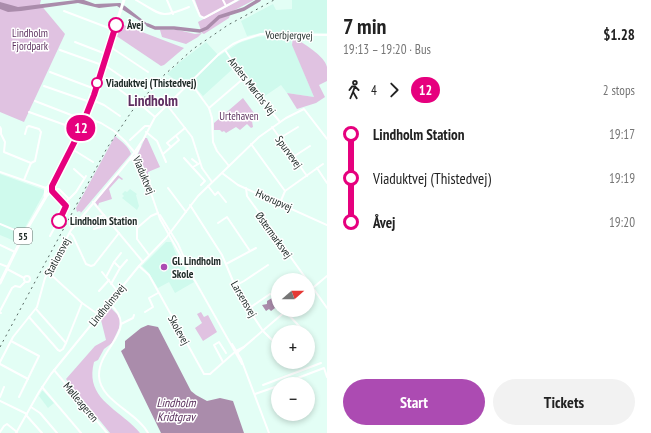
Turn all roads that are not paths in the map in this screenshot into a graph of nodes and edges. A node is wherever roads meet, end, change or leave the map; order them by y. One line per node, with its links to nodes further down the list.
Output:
1 (136, 0): 10 (street)
2 (167, 0): 10 (street)
3 (193, 0): 7 (street)
4 (223, 0): 7 (street)
5 (237, 0): 7 (street)
6 (123, 1): 11 (main road, 55)
7 (226, 6)
8 (189, 7): 10 (street)
9 (64, 11): 11 (street)
10 (173, 14)
11 (114, 30): 14 (main road, 55)
12 (327, 35): 16 (street, Voerbjergvej)
13 (75, 42): 17 (street)
14 (109, 46): 17 (main road, 55); 20 (street)
15 (60, 50): 18 (street)
16 (225, 50): 22 (street, Anders Mørchs Vej); 23 (street, Voerbjergvej)
17 (106, 54): 18 (main road, 55)
18 (103, 65): 21 (main road, 55); 26 (street)
19 (50, 72): 25 (street)
20 (148, 72)
21 (100, 75): 25 (main road, 55); 27 (street)
22 (244, 78): 32 (street); 37 (street, Anders Mørchs Vej)
23 (190, 82): 31 (street, Voerbjergvej); 32 (street)
24 (44, 86): 29 (street)
25 (95, 87): 29 (main road, 55)
26 (138, 88)
27 (132, 99)
28 (35, 101): 36 (street, Viaduktvej)
29 (90, 101): 34 (street); 36 (main road, 55)
30 (141, 105): 35 (street)
31 (168, 105): 35 (street, Voerbjergvej); 42 (street)
32 (210, 108): 64 (street)
33 (29, 112): 43 (street)
34 (120, 116)
35 (155, 117): 38 (street, Voerbjergvej)
36 (84, 118): 43 (main road, 55); 54 (street, Viaduktvej)
37 (280, 122): 40 (street, Lindholmsvej); 48 (street, Lindholmsvej)
38 (149, 126): 44 (street, Voerbjergvej); 49 (street)
39 (0, 127): 61 (street)
40 (272, 127): 47 (street, Spurvevej); 50 (street, Lindholmsvej)
41 (298, 127): 47 (street)
42 (185, 128): 46 (street); 62 (street)
43 (80, 130): 53 (main road, 55)
44 (146, 132): 54 (street, Voerbjergvej); 55 (street)
45 (25, 134): 61 (street)
46 (176, 136): 52 (street); 52 (street)
47 (280, 138): 56 (street, Spurvevej)
48 (327, 139)
49 (130, 140)
50 (251, 144): 64 (street, Lindholmsvej); 79 (street)
51 (310, 146): 56 (street)
52 (171, 147): 55 (street)
53 (72, 149): 59 (street); 78 (main road, 55)
54 (135, 153): 81 (street, Stationsvej); 87 (street, Viaduktvej)
55 (163, 154): 60 (street)
56 (293, 157): 70 (street, Spurvevej)
57 (184, 158): 65 (street)
58 (192, 159): 62 (street)
59 (93, 162)
60 (166, 162)
61 (31, 163): 71 (street)
62 (199, 163): 65 (street); 72 (street)
63 (323, 164): 66 (street)
64 (229, 166): 69 (street, Lindholmsvej)
65 (193, 168): 74 (street)
66 (317, 168): 70 (street); 73 (street)
67 (74, 169): 80 (street)
68 (0, 172): 71 (street)
69 (222, 173): 72 (street, Lindholmsvej); 77 (street, Hvorupvej)
70 (306, 176): 79 (street)
71 (24, 180): 78 (street)
72 (212, 182): 75 (street, Lindholmsvej)
73 (327, 183)
74 (201, 185)
75 (208, 186): 82 (street); 85 (street, Lindholmsvej)
76 (168, 188): 86 (street)
77 (246, 188): 84 (street, Hvorupvej); 117 (street, Østermarksvej)
78 (50, 190): 80 (street); 83 (street); 98 (main road, 55)
79 (285, 191): 84 (street)
80 (69, 199): 83 (street)
81 (93, 202): 88 (street); 95 (street, Stationsvej)
82 (226, 202)
83 (65, 203): 99 (street)
84 (280, 203): 93 (street, Hvorupvej)
85 (190, 205): 86 (street, Lindholmsvej); 110 (street, Larsensvej)
86 (186, 212): 97 (street, Lindholmsvej)
87 (158, 213): 97 (street, Viaduktvej); 105 (street)
88 (104, 215): 89 (street); 90 (street)
89 (92, 220)
90 (110, 223): 94 (street); 96 (street)
91 (218, 223): 102 (street)
92 (0, 224): 98 (street)
93 (327, 225)
94 (94, 229)
95 (70, 232): 96 (street); 115 (street, Stationsvej)
96 (119, 233): 108 (street)
97 (170, 233): 105 (street, Lindholmsvej); 150 (street, Viaduktvej)
98 (24, 234): 103 (main road, 55)
99 (50, 236)
100 (0, 245): 103 (street)
101 (256, 248): 102 (street)
102 (250, 251): 110 (street)
103 (15, 252): 113 (main road, 55)
104 (121, 253): 107 (street)
105 (149, 256): 108 (street, Lindholmsvej)
106 (128, 260): 114 (street)
107 (114, 262): 114 (street); 119 (street)
108 (143, 262): 111 (street, Lindholmsvej)
109 (0, 264): 113 (street)
110 (226, 264): 125 (street, Larsensvej)
111 (139, 266): 129 (street, Lindholmsvej); 130 (street, Skolevej)
112 (268, 266): 125 (street)
113 (7, 268): 120 (street); 123 (main road, 55)
114 (120, 268): 124 (street)
115 (48, 272): 132 (street); 135 (street, Stationsvej)
116 (102, 272): 119 (street)
117 (301, 273)
118 (327, 276): 126 (street)
119 (106, 277): 121 (street)
120 (24, 278): 122 (street); 122 (street)
121 (109, 280): 124 (street); 127 (street)
122 (25, 282): 137 (street)
123 (0, 283)
124 (112, 284): 129 (street)
125 (235, 286): 136 (street, Larsensvej)
126 (315, 286)
127 (98, 291)
128 (315, 291): 134 (street, Østermarksvej)
129 (118, 292): 133 (street, Lindholmsvej)
130 (158, 293): 138 (street); 152 (street, Skolevej)
131 (271, 294): 136 (street)
132 (82, 303): 140 (street); 149 (street)
133 (109, 303): 140 (street, Lindholmsvej); 144 (street)
134 (327, 308)
135 (36, 309): 143 (street, Stationsvej); 149 (street)
136 (248, 309): 146 (street, Larsensvej)
137 (0, 312)
138 (145, 312)
139 (134, 315): 144 (street)
140 (99, 316): 155 (street, Lindholmsvej)
141 (278, 317): 146 (street, Skolevej)
142 (291, 317): 145 (street)
143 (29, 318): 148 (street, Stationsvej); 149 (street)
144 (121, 324): 176 (street)
145 (298, 325)
146 (263, 331): 147 (street, Larsensvej); 150 (street, Skolevej)
147 (271, 339)
148 (11, 341): 153 (street, Stationsvej); 159 (street)
149 (66, 343)
150 (236, 352): 152 (street, Skolevej); 164 (street, Viaduktvej)
151 (226, 353): 152 (street)
152 (223, 362)
153 (0, 363): 159 (street)
154 (321, 363): 156 (street)
155 (54, 370): 162 (street, Lindholmsvej); 175 (street, Mølleageren)
156 (290, 375): 160 (street)
157 (300, 377): 158 (street)
158 (327, 377)
159 (28, 379): 166 (street)
160 (263, 385)
161 (4, 387): 165 (street)
162 (42, 387): 168 (street, Lindholmsvej); 174 (street)
163 (271, 388): 164 (street)
164 (255, 394): 177 (street, Viaduktvej)
165 (0, 397)
166 (19, 397)
167 (0, 401): 169 (street)
168 (31, 407): 169 (street, Lindholmsvej); 173 (street)
169 (26, 415): 171 (street, Lindholmsvej); 172 (street)
170 (0, 432): 171 (street, Lindholmsvej)
171 (17, 432)
172 (42, 433)
173 (57, 433)
174 (81, 433)
175 (107, 433)
176 (148, 433)
177 (269, 433)

